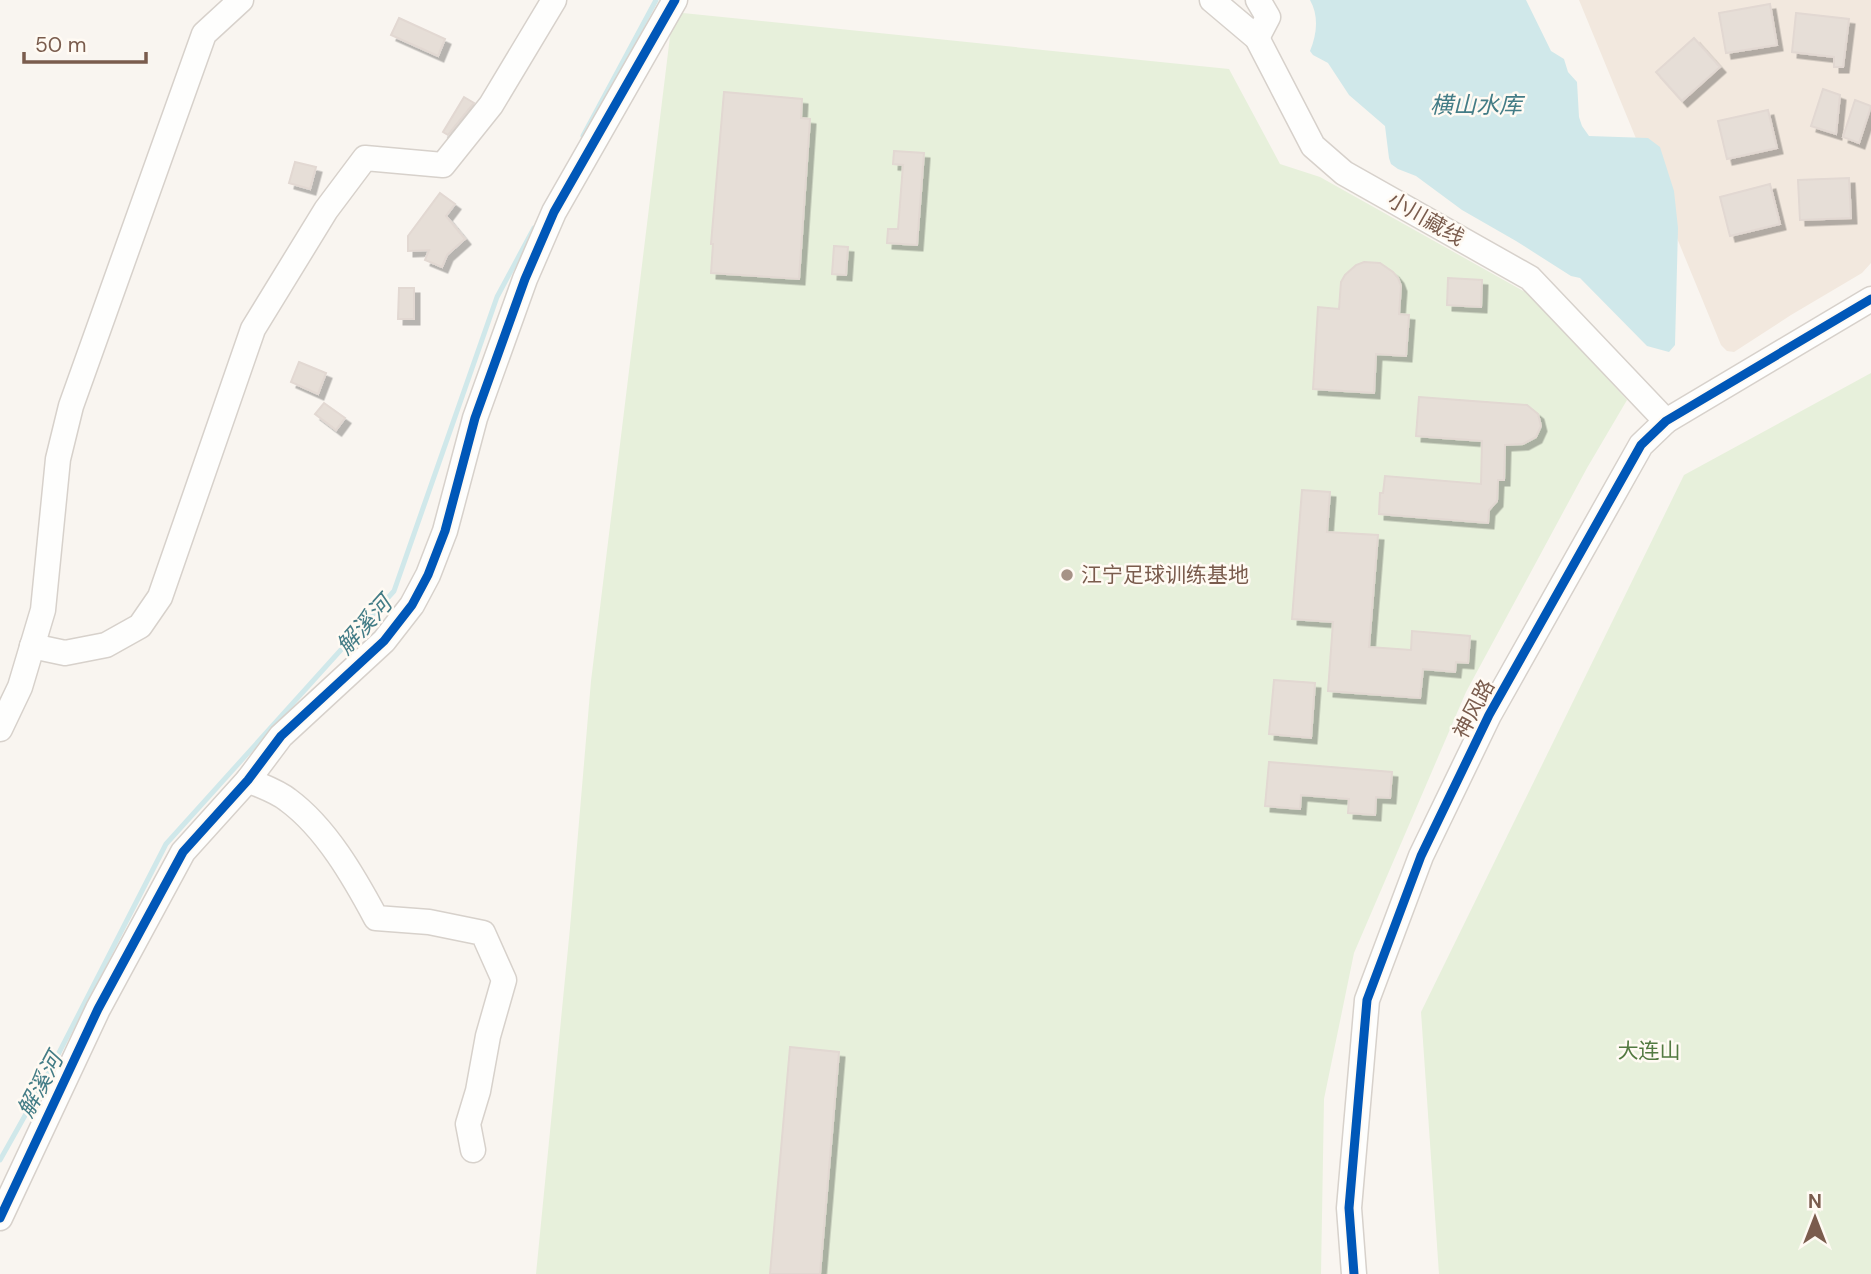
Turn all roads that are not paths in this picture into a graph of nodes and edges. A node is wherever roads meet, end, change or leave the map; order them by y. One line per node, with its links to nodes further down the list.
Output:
1 (241, 0): 9 (street)
2 (554, 0): 9 (street)
3 (675, 0): 11 (street)
4 (1212, 0): 6 (street, 小川藏线)
5 (1258, 0): 6 (street)
6 (1257, 38): 8 (street, 小川藏线)
7 (1871, 299): 8 (street, 神风路)
8 (1666, 421): 14 (street, 神风路)
9 (32, 646): 10 (street)
10 (0, 729)
11 (248, 780): 12 (street); 13 (street)
12 (473, 1150)
13 (0, 1218)
14 (1354, 1274)

